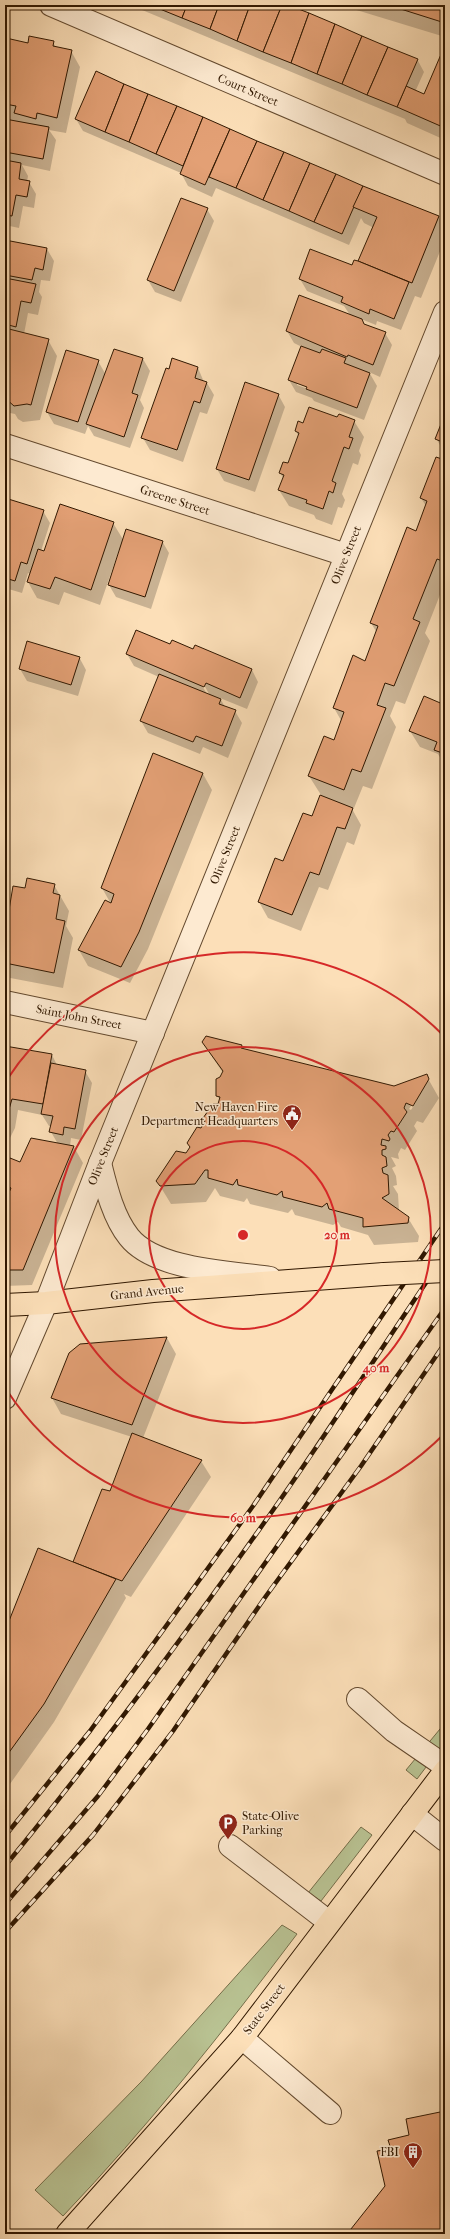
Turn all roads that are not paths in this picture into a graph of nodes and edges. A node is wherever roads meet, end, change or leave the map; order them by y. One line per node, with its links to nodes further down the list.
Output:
1 (51, 5): 2 (street, Court Street)
2 (445, 174)
3 (445, 312): 5 (street, Olive Street)
4 (5, 445): 5 (street, Greene Street)
5 (346, 555): 7 (street, Olive Street)
6 (5, 1002): 7 (street, Saint John Street)
7 (153, 1033): 8 (street, Olive Street)
8 (100, 1163): 10 (street, Grand Avenue); 11 (street, Olive Street)
9 (445, 1271): 10 (main road, Grand Avenue, bridge)
10 (289, 1281): 11 (main road, Grand Avenue)
11 (46, 1303): 12 (main road, Grand Avenue); 13 (street, Olive Street)
12 (5, 1305)
13 (5, 1398)
14 (358, 1699): 15 (street)
15 (445, 1766)
16 (445, 1771): 17 (main road, State Street)
17 (412, 1814): 18 (street); 20 (main road, State Street)
18 (445, 1840)
19 (230, 1846): 20 (street)
20 (329, 1922): 21 (main road, State Street)
21 (242, 2038): 22 (street); 23 (main road, State Street)
22 (330, 2113)
23 (67, 2234)

